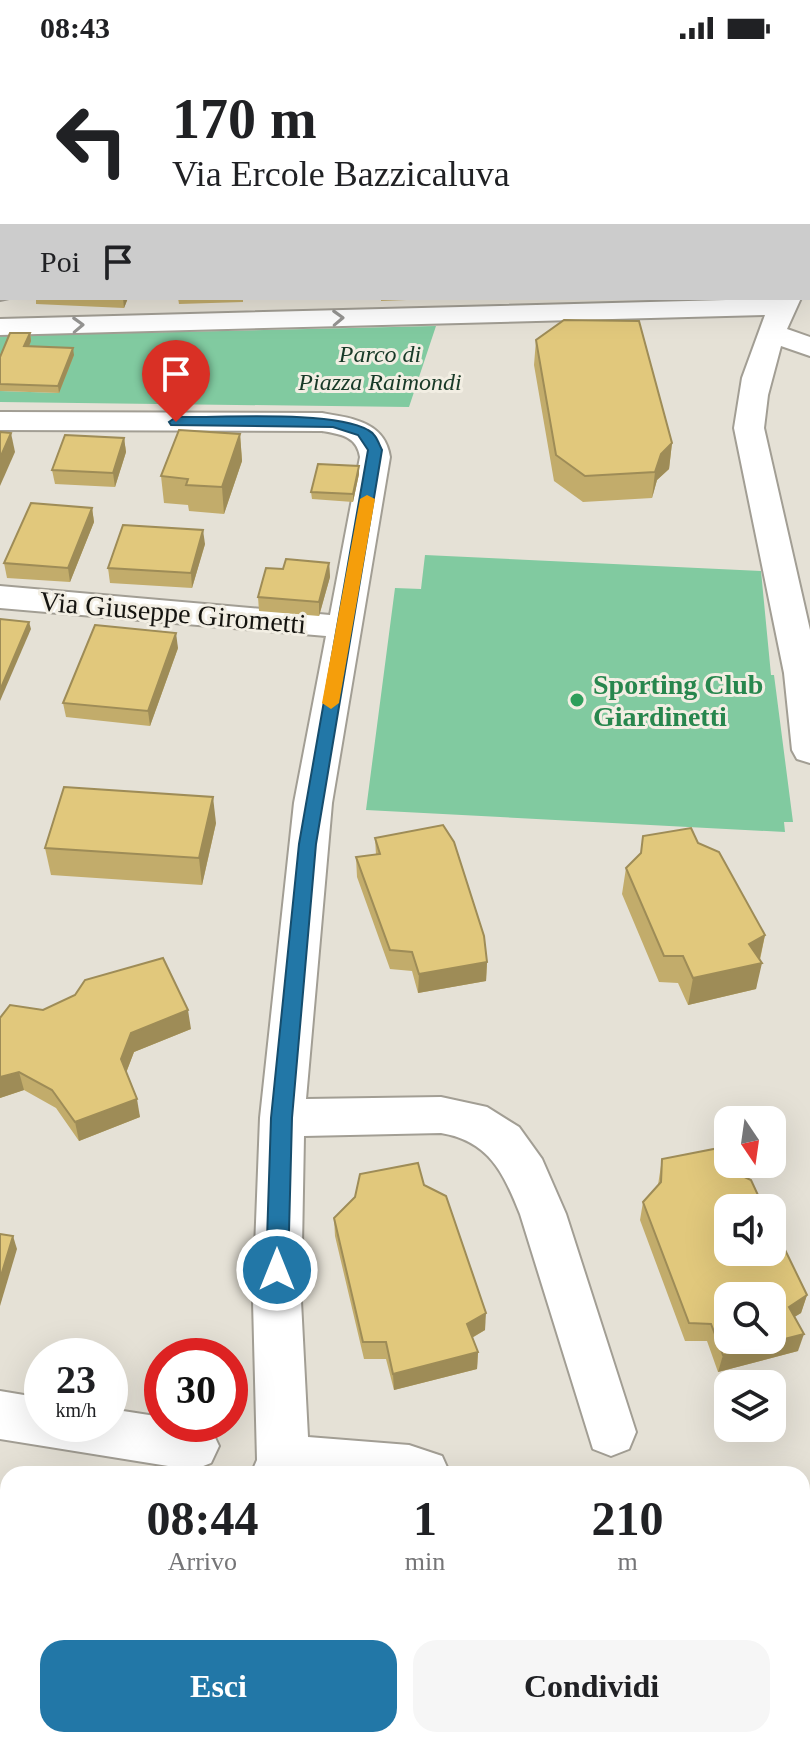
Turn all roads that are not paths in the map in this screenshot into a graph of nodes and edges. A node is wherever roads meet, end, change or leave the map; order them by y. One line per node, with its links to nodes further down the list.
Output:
1 (781, 312): 2 (street, one-way to 1); 3 (street); 7 (street)
2 (0, 327)
3 (810, 347)
4 (0, 421): 6 (street)
5 (0, 597): 6 (street, Via Giuseppe Girometti)
6 (346, 627): 9 (street)
7 (806, 674): 8 (street)
8 (810, 750)
9 (282, 1118): 12 (street); 15 (street)
10 (0, 1415): 11 (street)
11 (24, 1419)
12 (611, 1432)
13 (128, 1436): 14 (street)
14 (193, 1446)
15 (280, 1466)

